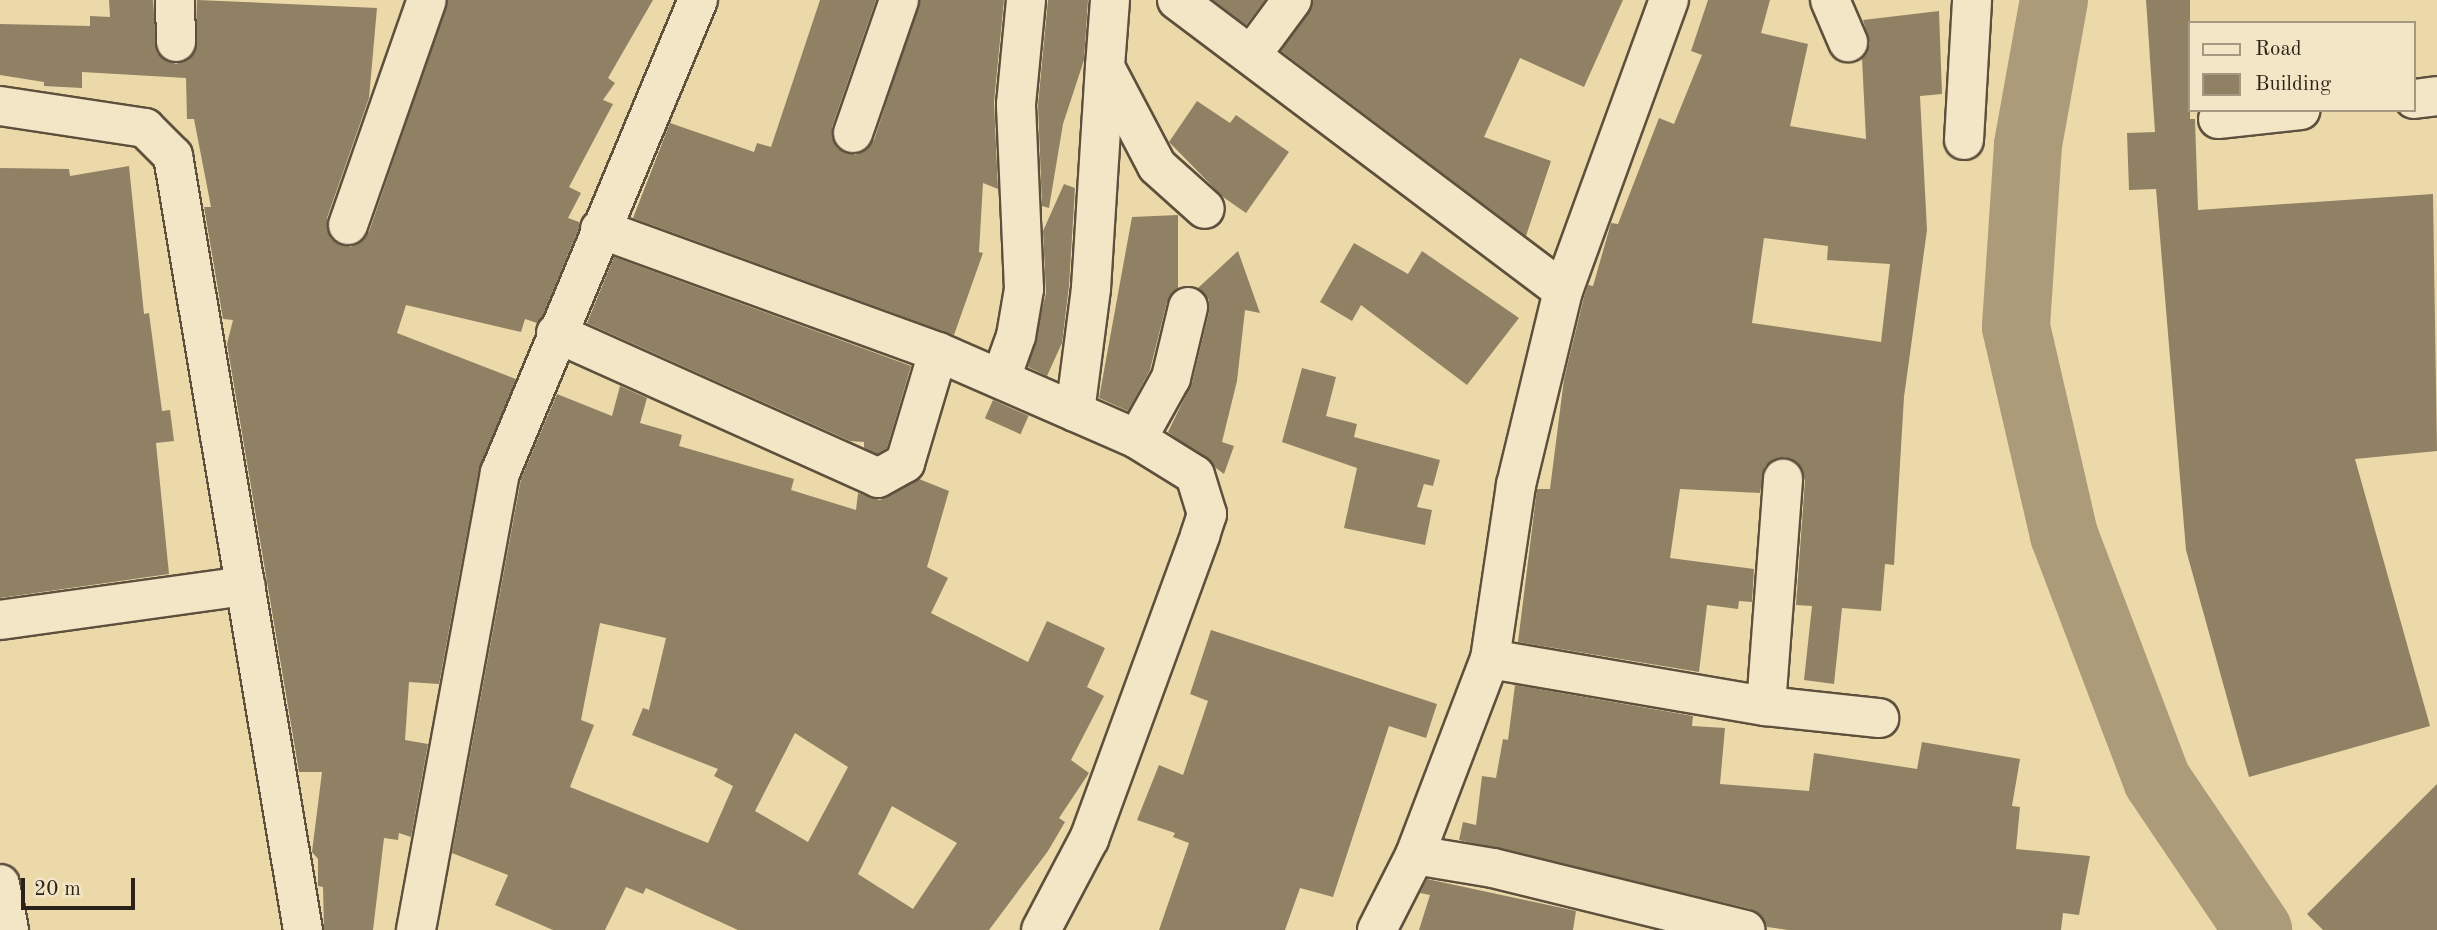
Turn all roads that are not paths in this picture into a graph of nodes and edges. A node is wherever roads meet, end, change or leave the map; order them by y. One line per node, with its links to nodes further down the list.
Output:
1 (174, 0): 13 (street)
2 (427, 0): 24 (street)
3 (698, 0): 25 (street)
4 (899, 0): 21 (street)
5 (1026, 0): 30 (street)
6 (1110, 0): 15 (street)
7 (1177, 0): 14 (street)
8 (1292, 0): 14 (street)
9 (1669, 0): 26 (street)
10 (1830, 0): 12 (street)
11 (1972, 0): 22 (street)
12 (1848, 42)
13 (176, 43)
14 (1252, 54): 26 (street)
15 (1105, 67): 23 (street); 31 (street)
16 (2437, 96): 17 (street)
17 (2416, 99)
18 (0, 106): 34 (street)
19 (2283, 112): 20 (street)
20 (2218, 119)
21 (853, 133)
22 (1964, 140)
23 (1205, 209)
24 (348, 225)
25 (600, 229): 28 (street); 29 (street)
26 (1563, 291): 36 (street)
27 (1188, 307): 32 (street)
28 (556, 333): 29 (street); 42 (street)
29 (939, 352): 30 (street)
30 (1001, 379): 31 (street)
31 (1076, 412): 32 (street)
32 (1137, 439): 43 (street)
33 (1783, 479): 37 (street)
34 (246, 586): 35 (street); 41 (street)
35 (0, 620)
36 (1490, 659): 37 (street); 39 (street)
37 (1766, 706): 38 (street)
38 (1879, 718)
39 (1415, 855): 40 (street); 44 (street)
40 (1737, 929)
41 (303, 930)
42 (416, 930)
43 (1041, 930)
44 (1377, 930)

